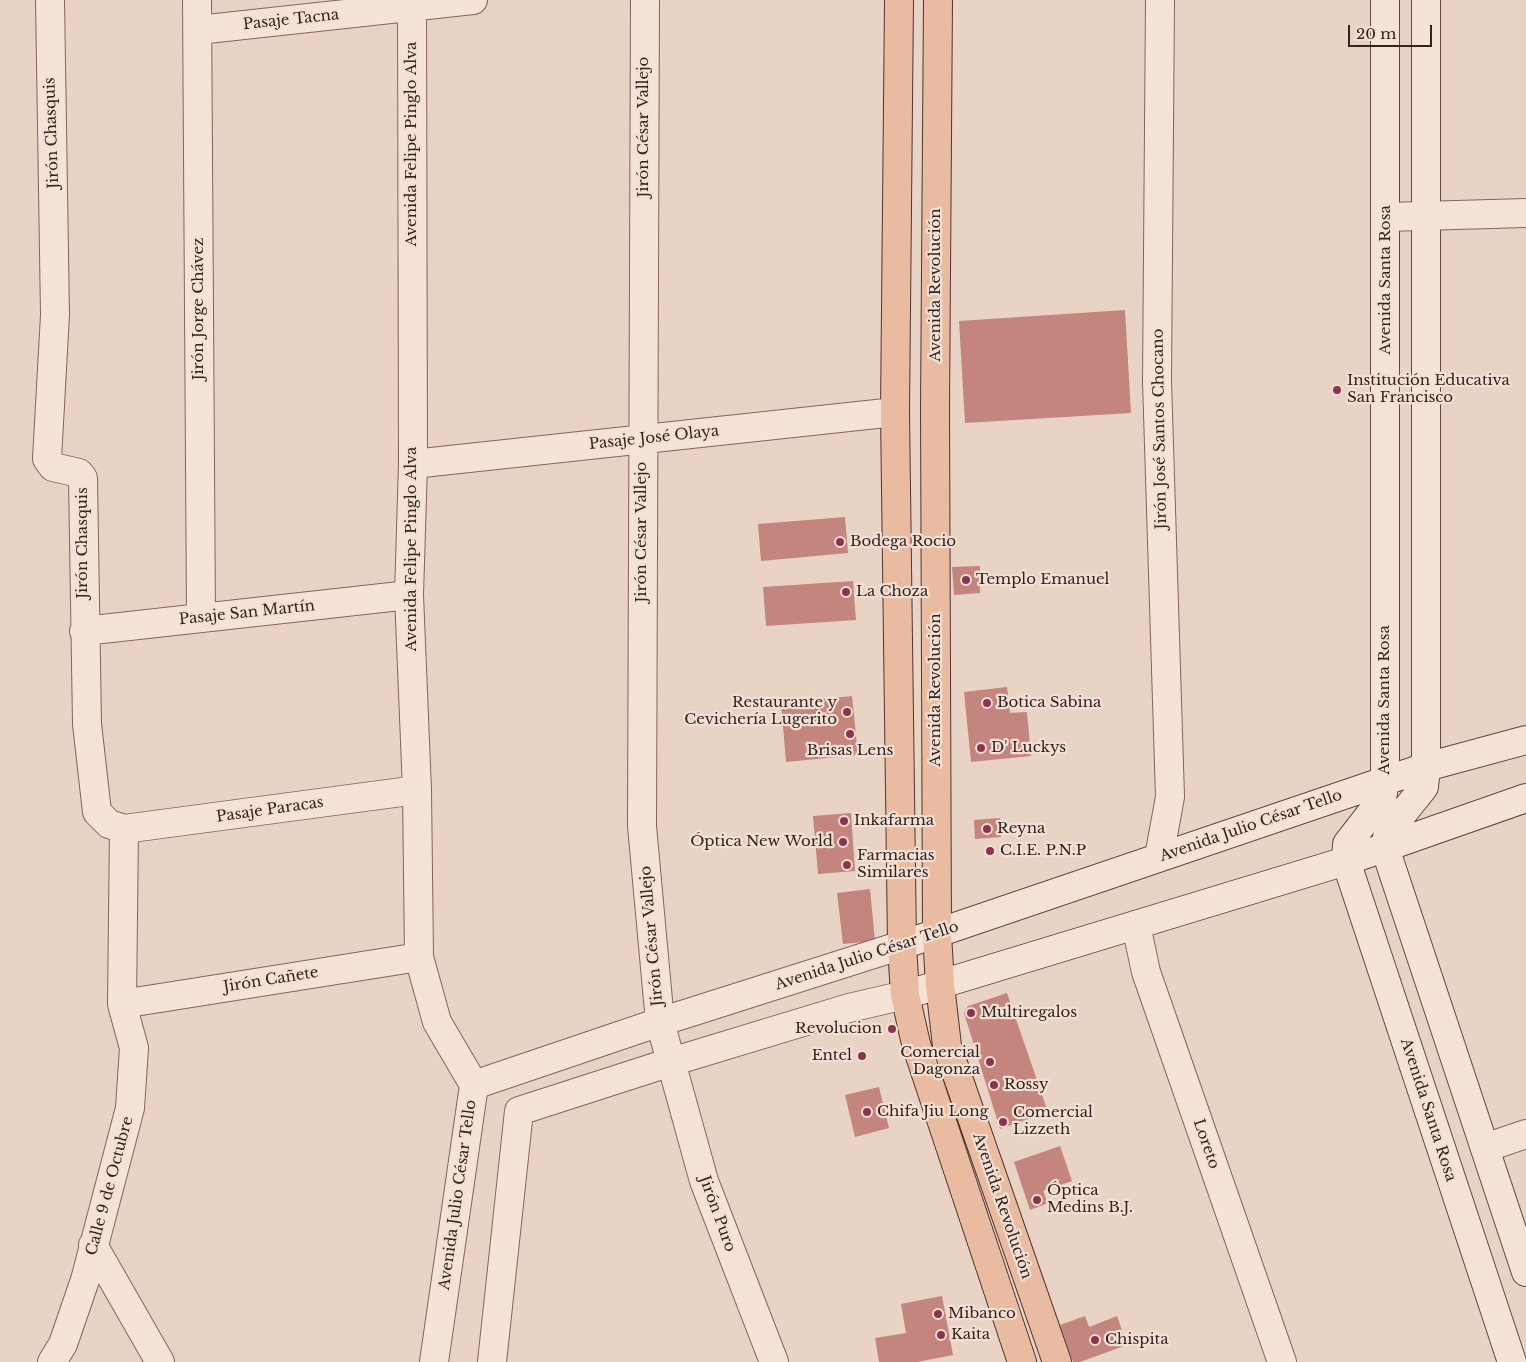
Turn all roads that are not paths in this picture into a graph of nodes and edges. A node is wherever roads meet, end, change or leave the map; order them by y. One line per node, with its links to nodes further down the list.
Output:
1 (50, 0): 20 (street, Jirón Chasquis)
2 (197, 0): 11 (street, Jirón Jorge Chávez)
3 (473, 0): 10 (street, Pasaje Tacna)
4 (645, 0): 16 (street, Jirón César Vallejo)
5 (899, 0): 15 (main road, Avenida Revolución)
6 (938, 0): 31 (main road, Avenida Revolución)
7 (1160, 0): 28 (street, Jirón José Santos Chocano)
8 (1385, 0): 14 (street, Avenida Santa Rosa)
9 (1426, 0): 13 (street)
10 (412, 3): 11 (street, Pasaje Tacna); 17 (street, Avenida Felipe Pinglo Alva)
11 (198, 30): 19 (street, Jirón Jorge Chávez)
12 (1526, 213): 13 (street)
13 (1426, 215): 14 (street); 22 (street)
14 (1386, 217): 23 (street, Avenida Santa Rosa)
15 (895, 412): 16 (street, Pasaje José Olaya); 32 (main road, Avenida Revolución)
16 (642, 439): 17 (street, Pasaje José Olaya); 37 (street, Jirón César Vallejo)
17 (413, 464): 18 (street, Avenida Felipe Pinglo Alva)
18 (409, 595): 19 (street, Pasaje San Martín); 24 (street, Avenida Felipe Pinglo Alva)
19 (201, 618): 20 (street, Pasaje San Martín)
20 (84, 630): 26 (street, Jirón Chasquis)
21 (1526, 740): 22 (street, Avenida Julio César Tello)
22 (1426, 767): 23 (street, Avenida Julio César Tello); 27 (street)
23 (1385, 780): 28 (street, Avenida Julio César Tello); 29 (street, Avenida Santa Rosa)
24 (417, 790): 26 (street, Pasaje Paracas); 33 (street, Avenida Felipe Pinglo Alva)
25 (1526, 798): 27 (street)
26 (124, 829): 36 (street)
27 (1385, 848): 29 (street); 41 (street)
28 (1159, 857): 31 (street, Avenida Julio César Tello)
29 (1346, 861): 30 (street); 44 (street, Avenida Santa Rosa)
30 (1136, 925): 34 (street); 52 (street, Loreto)
31 (937, 934): 32 (street, Avenida Julio César Tello); 34 (main road, Avenida Revolución)
32 (902, 945): 35 (main road, Avenida Revolución); 37 (street, Avenida Julio César Tello)
33 (419, 957): 36 (street, Jirón Cañete); 39 (street, Avenida Felipe Pinglo Alva)
34 (940, 985): 35 (street); 51 (main road, Avenida Revolución)
35 (905, 995): 38 (street); 50 (main road, Avenida Revolución)
36 (122, 1004): 42 (street, Calle 9 de Octubre)
37 (660, 1022): 38 (street, Jirón César Vallejo); 39 (street, Avenida Julio César Tello)
38 (671, 1062): 48 (street); 49 (street, Jirón Puro)
39 (474, 1085): 47 (street, Avenida Julio César Tello)
40 (1526, 1134): 41 (street)
41 (1485, 1148): 43 (street)
42 (94, 1245): 45 (street, Calle 9 de Octubre); 46 (street)
43 (1526, 1272)
44 (1509, 1358)
45 (52, 1362)
46 (160, 1362)
47 (434, 1362)
48 (492, 1362)
49 (774, 1362)
50 (1022, 1362)
51 (1056, 1362)
52 (1282, 1362)

